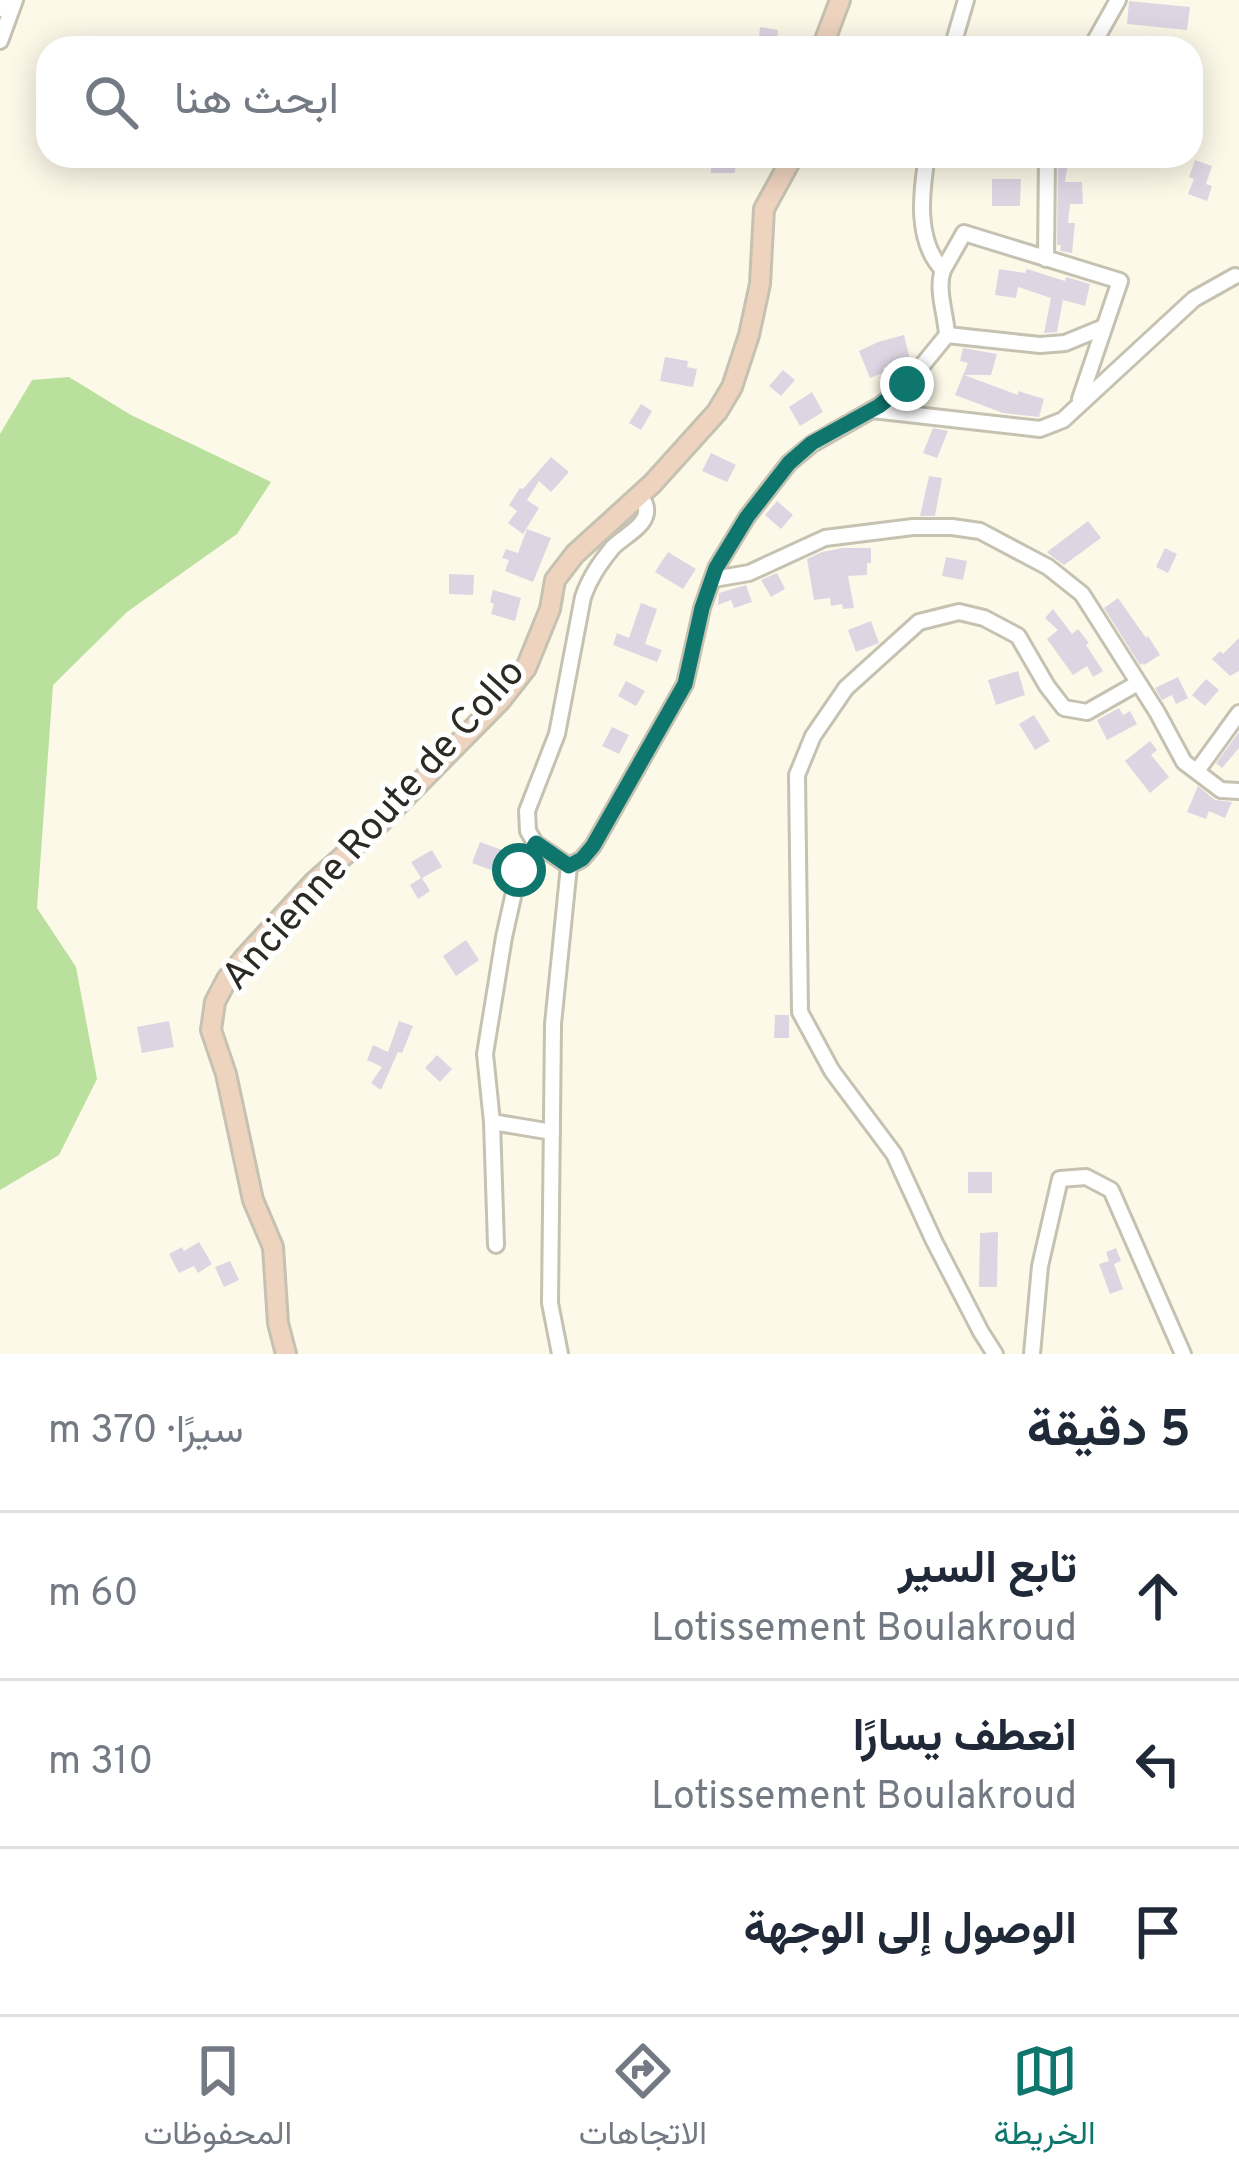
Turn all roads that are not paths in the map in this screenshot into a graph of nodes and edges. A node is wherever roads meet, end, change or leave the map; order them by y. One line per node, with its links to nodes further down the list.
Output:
1 (16, 0): 8 (street)
2 (840, 0): 5 (main road)
3 (966, 0): 6 (street)
4 (1118, 0): 7 (street)
5 (826, 36)
6 (956, 36)
7 (1098, 36)
8 (0, 40)
9 (786, 168): 19 (main road, Ancienne Route de Collo)
10 (925, 168): 13 (street)
11 (1047, 168): 12 (street)
12 (1046, 259): 13 (street); 15 (street)
13 (943, 270): 16 (street)
14 (1235, 276): 17 (street)
15 (1104, 327): 16 (street); 17 (street)
16 (947, 335): 18 (street)
17 (1078, 404): 18 (street)
18 (872, 410): 20 (street)
19 (639, 495): 25 (street); 30 (main road, Ancienne Route de Collo)
20 (714, 579): 21 (street); 26 (street)
21 (1138, 683): 23 (street); 32 (street)
22 (1239, 713): 23 (street)
23 (1197, 771): 24 (street)
24 (1239, 791)
25 (536, 843): 26 (street); 27 (street)
26 (569, 866): 28 (street)
27 (492, 1122): 28 (street); 29 (street)
28 (551, 1132): 31 (street)
29 (496, 1245)
30 (286, 1354)
31 (560, 1354)
32 (995, 1354)
33 (1032, 1354): 34 (street)
34 (1183, 1354)

